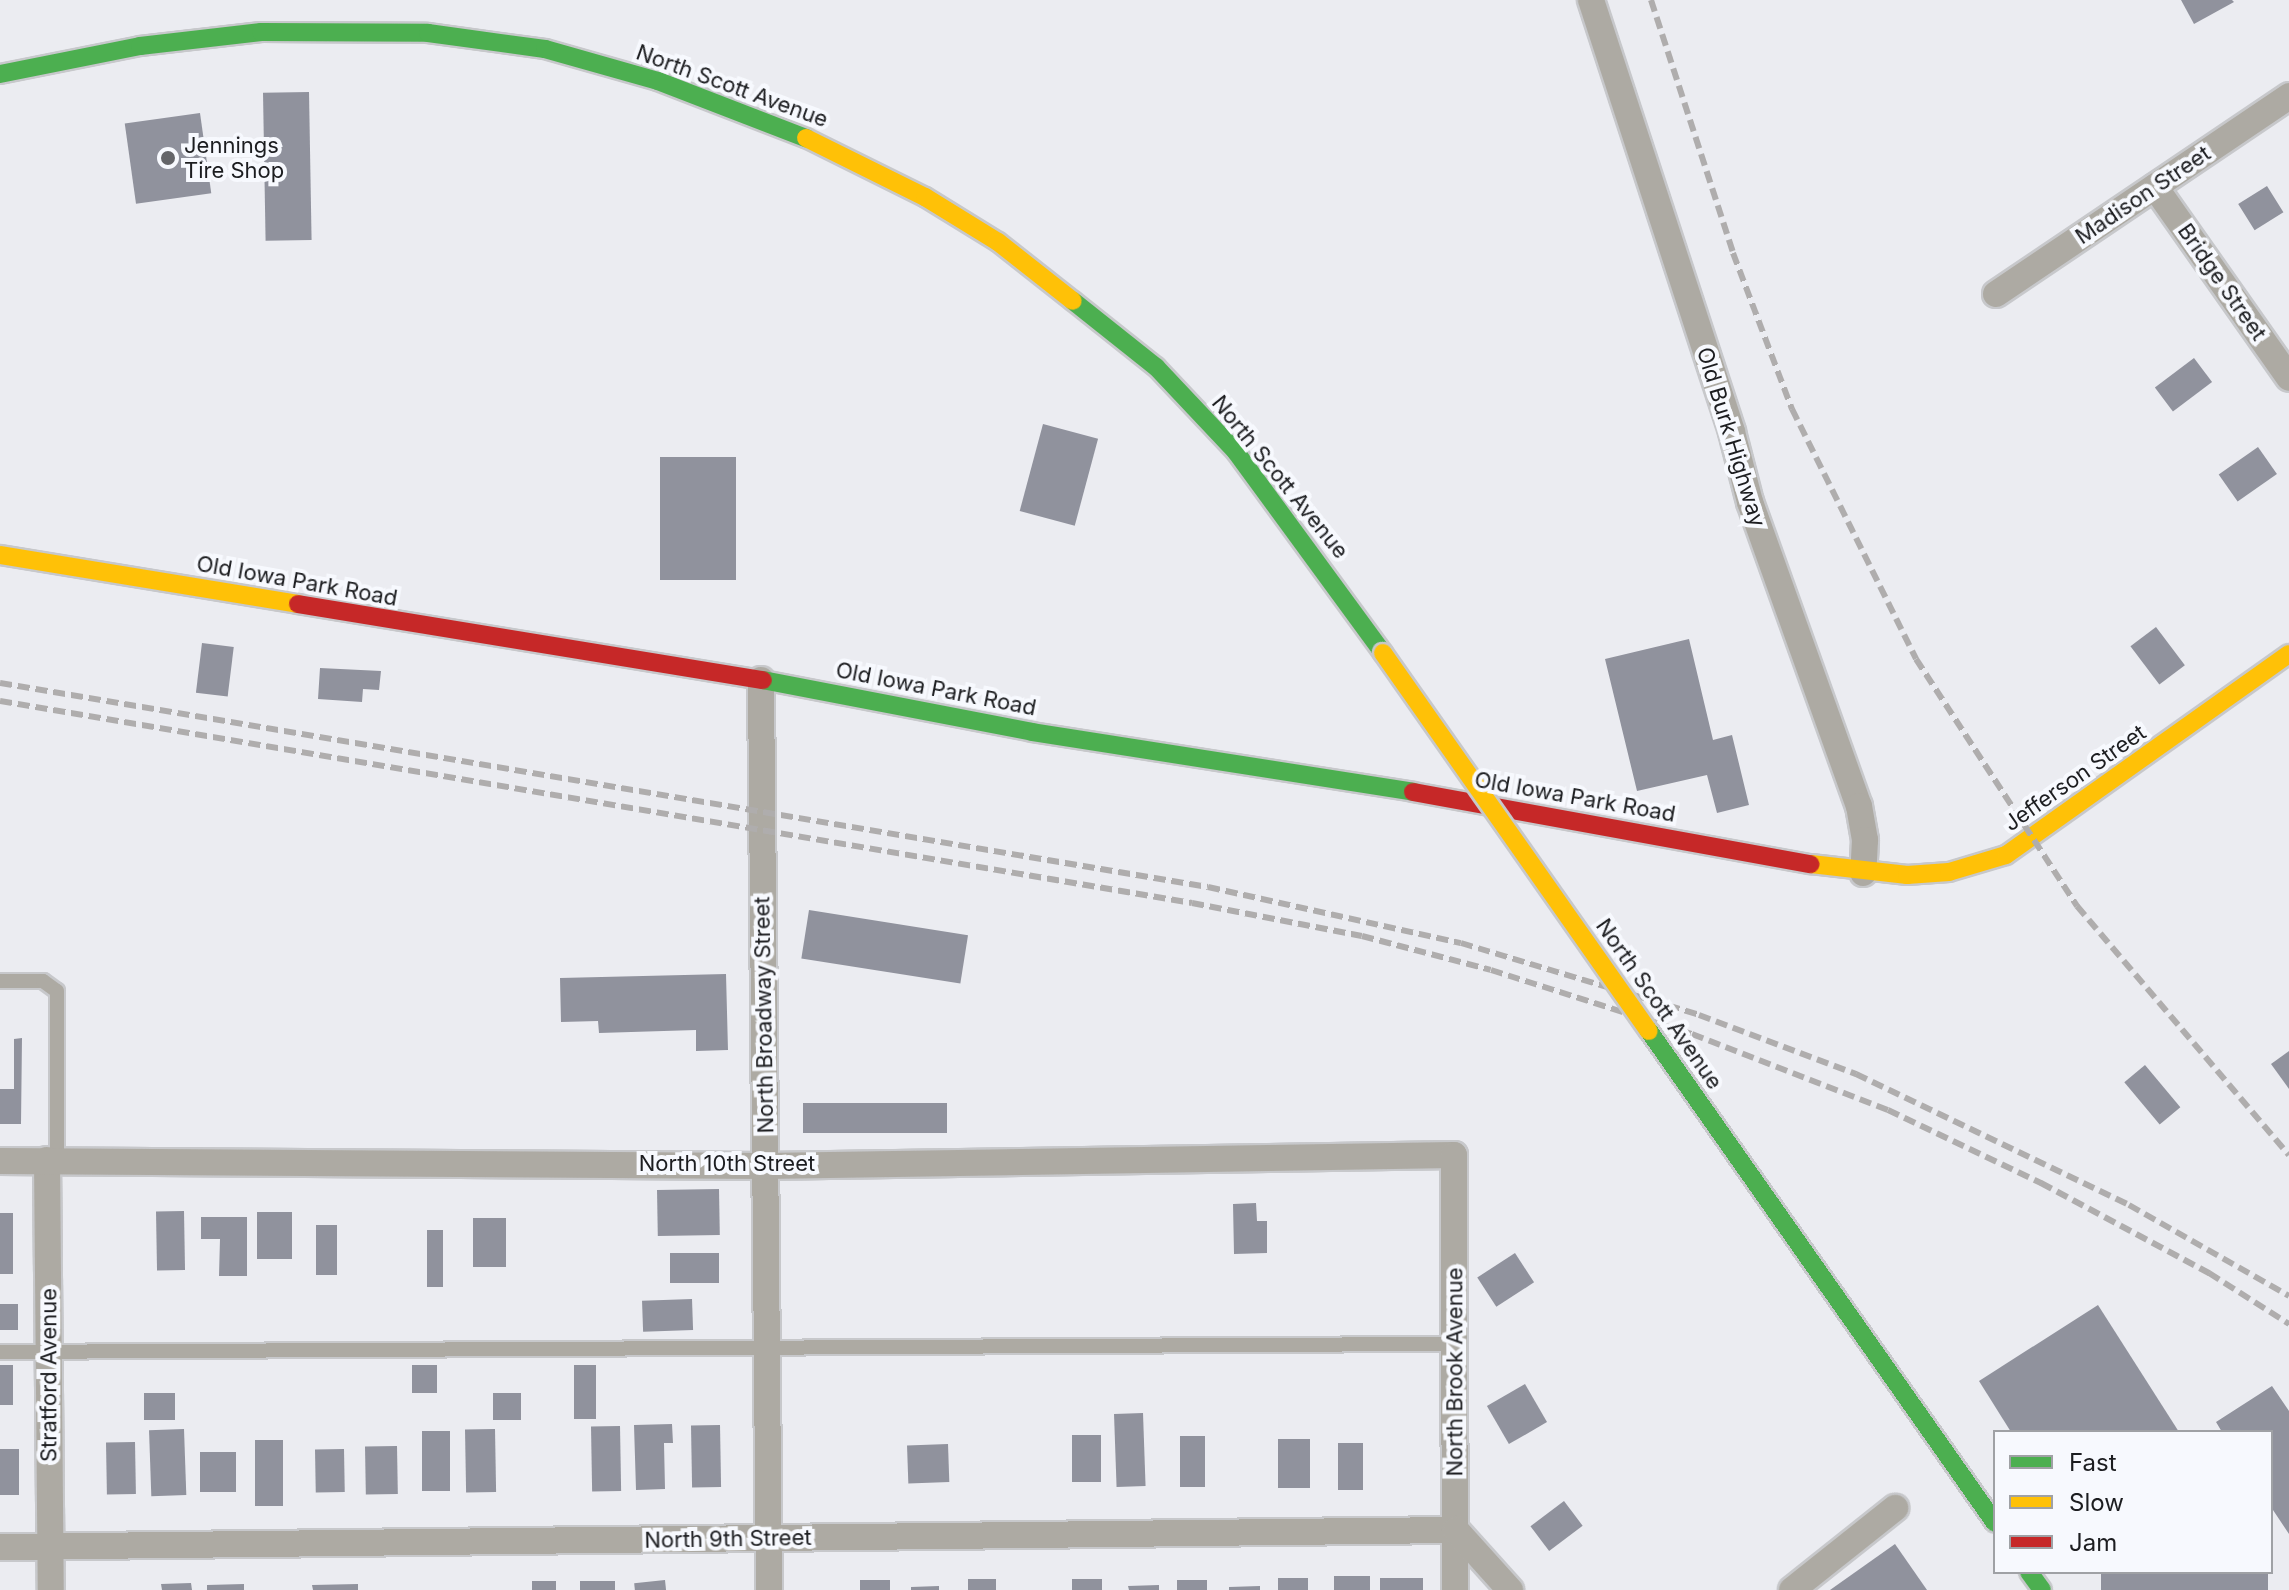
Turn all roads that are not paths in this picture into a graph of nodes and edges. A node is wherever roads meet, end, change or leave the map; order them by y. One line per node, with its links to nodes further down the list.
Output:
1 (1591, 0): 10 (street, Old Burk Highway)
2 (0, 74): 21 (main road, North Scott Avenue, bridge)
3 (2289, 96): 4 (street, Madison Street)
4 (2155, 187): 5 (street, Madison Street); 6 (street, Bridge Street)
5 (1996, 294)
6 (2289, 378)
7 (0, 555): 9 (main road, Old Iowa Park Road)
8 (2289, 654): 10 (main road, Jefferson Street)
9 (761, 680): 10 (main road, Old Iowa Park Road); 15 (street, North Broadway Street)
10 (1863, 873)
11 (0, 981): 13 (lane)
12 (1454, 1155): 15 (street, North 10th Street); 16 (street, North Brook Avenue)
13 (52, 1160): 14 (street, North 10th Street); 15 (street, North 10th Street); 19 (street, Stratford Avenue)
14 (0, 1161)
15 (765, 1166): 17 (street, North Broadway Street)
16 (1455, 1344): 17 (lane); 22 (street, North Brook Avenue)
17 (767, 1347): 19 (lane); 23 (street, North Broadway Street)
18 (0, 1352): 19 (lane)
19 (49, 1352): 24 (street, Stratford Avenue)
20 (1895, 1508): 30 (street)
21 (1993, 1520)
22 (1456, 1530): 23 (street, North 9th Street); 28 (street, North Brook Avenue); 29 (street)
23 (768, 1538): 24 (street, North 9th Street); 27 (street, North Broadway Street)
24 (50, 1546): 25 (street, North 9th Street); 26 (street, Stratford Avenue)
25 (0, 1547)
26 (51, 1590)
27 (769, 1590)
28 (1455, 1590)
29 (1510, 1590)
30 (1792, 1590)

